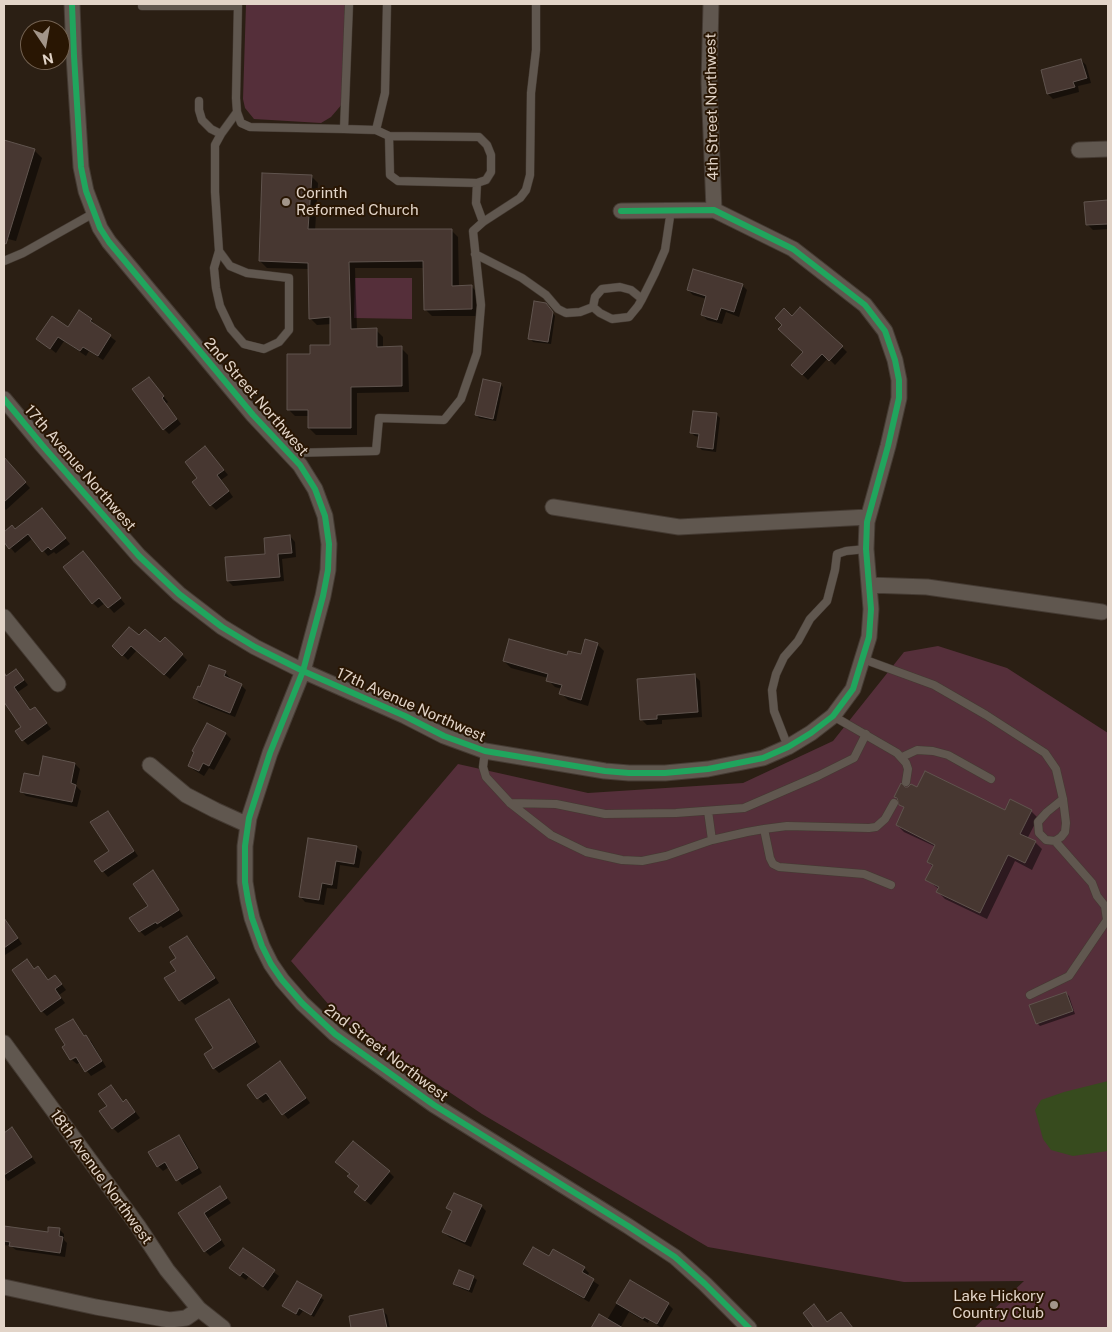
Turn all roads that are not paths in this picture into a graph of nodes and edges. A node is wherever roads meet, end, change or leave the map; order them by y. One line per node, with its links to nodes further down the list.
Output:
1 (72, 4): 20 (street, 2nd Street Northwest)
2 (349, 4): 10 (lane)
3 (387, 4): 11 (lane)
4 (536, 4): 21 (lane)
5 (711, 4): 18 (street, 4th Street Northwest)
6 (238, 5): 7 (lane); 9 (lane)
7 (142, 6)
8 (199, 101): 12 (lane)
9 (237, 112): 10 (lane); 12 (lane)
10 (344, 129): 11 (lane)
11 (376, 130): 13 (lane)
12 (221, 134): 22 (lane)
13 (389, 136): 16 (lane); 16 (lane)
14 (1108, 149): 15 (street)
15 (1079, 150)
16 (477, 183): 21 (lane)
17 (671, 210): 18 (street); 19 (street); 25 (lane)
18 (714, 210): 30 (street, 17th Avenue Northwest)
19 (621, 211)
20 (94, 213): 24 (lane); 28 (street, 2nd Street Northwest)
21 (483, 222): 23 (lane)
22 (220, 251): 22 (lane)
23 (475, 254): 26 (lane); 28 (lane)
24 (4, 261)
25 (642, 299): 26 (lane); 26 (lane)
26 (593, 307)
27 (4, 399): 36 (street, 17th Avenue Northwest)
28 (289, 453): 36 (street, 2nd Street Northwest)
29 (553, 507): 30 (street)
30 (868, 517): 31 (street, 17th Avenue Northwest)
31 (866, 549): 32 (street, 17th Avenue Northwest); 40 (lane)
32 (869, 585): 33 (street); 35 (street, 17th Avenue Northwest)
33 (1102, 612)
34 (4, 617): 37 (street)
35 (863, 659): 38 (street, 17th Avenue Northwest); 46 (lane)
36 (303, 671): 41 (street, 17th Avenue Northwest); 50 (street, 2nd Street Northwest)
37 (58, 684)
38 (833, 716): 39 (lane); 40 (street, 17th Avenue Northwest)
39 (866, 734): 42 (lane); 49 (lane)
40 (788, 747): 41 (street, 17th Avenue Northwest)
41 (485, 751): 47 (lane)
42 (902, 757): 44 (lane); 45 (lane)
43 (150, 765): 50 (street)
44 (990, 779)
45 (906, 782)
46 (1063, 799): 53 (lane); 53 (lane)
47 (510, 803): 49 (lane); 52 (lane)
48 (894, 803): 51 (lane)
49 (708, 811): 52 (lane)
50 (248, 825): 60 (street, 2nd Street Northwest)
51 (764, 829): 52 (lane); 54 (lane)
52 (712, 840)
53 (1055, 841): 55 (lane)
54 (891, 885)
55 (1030, 995)
56 (4, 1043): 58 (street, 18th Avenue Northwest)
57 (4, 1287): 58 (street)
58 (199, 1309): 59 (street, 18th Avenue Northwest)
59 (223, 1328)
60 (749, 1328)

